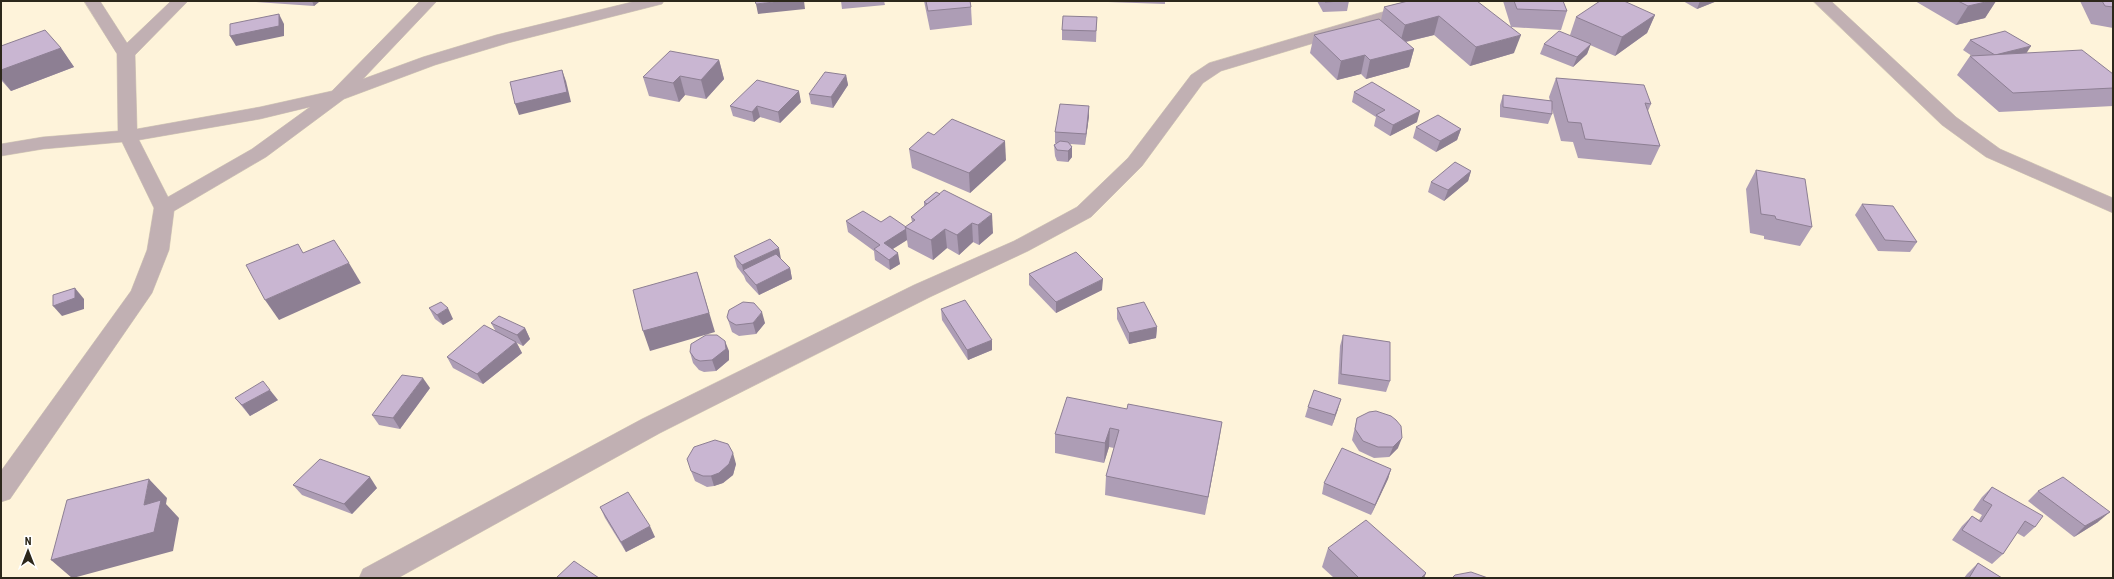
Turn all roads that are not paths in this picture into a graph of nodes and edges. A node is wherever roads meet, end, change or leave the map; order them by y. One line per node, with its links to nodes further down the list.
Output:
1 (92, 1): 7 (street)
2 (180, 1): 7 (street)
3 (429, 1): 8 (street)
4 (656, 1): 8 (street)
5 (1438, 1): 14 (street)
6 (1822, 1): 11 (street)
7 (126, 54): 9 (street)
8 (338, 95): 9 (street); 12 (street)
9 (128, 136): 10 (street); 12 (street)
10 (1, 150)
11 (2113, 206)
12 (164, 208): 13 (street)
13 (1, 491)
14 (373, 578)

